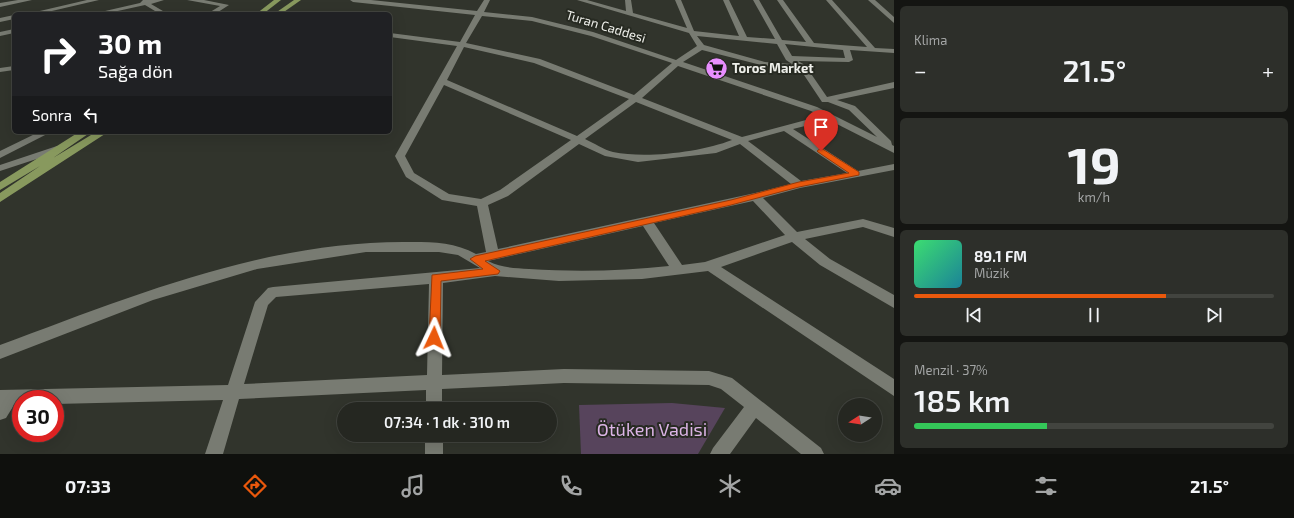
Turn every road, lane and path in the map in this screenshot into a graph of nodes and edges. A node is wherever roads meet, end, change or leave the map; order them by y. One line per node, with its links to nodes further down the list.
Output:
1 (29, 0): 20 (street)
2 (96, 0): 18 (street)
3 (139, 0): 19 (street)
4 (161, 0): 19 (street)
5 (190, 0): 25 (street)
6 (278, 0): 26 (main road)
7 (298, 0): 27 (main road)
8 (353, 0): 28 (street, Turan Caddesi)
9 (487, 0): 28 (street)
10 (580, 0): 29 (street)
11 (628, 0): 29 (street)
12 (678, 0): 34 (street)
13 (726, 0): 37 (street)
14 (756, 0): 38 (street)
15 (780, 0): 40 (street)
16 (828, 0): 43 (street)
17 (870, 0): 32 (street)
18 (76, 2): 21 (street); 22 (street)
19 (147, 4): 23 (street); 24 (street)
20 (0, 5)
21 (38, 12)
22 (92, 12)
23 (105, 12)
24 (161, 12)
25 (214, 12)
26 (262, 12)
27 (279, 12)
28 (478, 13): 39 (street); 46 (street, Turan Caddesi)
29 (630, 14): 34 (street)
30 (12, 17): 31 (street)
31 (0, 20)
32 (894, 21)
33 (12, 31): 35 (street)
34 (692, 33): 37 (street); 41 (street)
35 (0, 34)
36 (392, 35): 39 (street)
37 (744, 39): 38 (street)
38 (780, 42): 40 (street); 45 (street)
39 (463, 45): 50 (street); 53 (street)
40 (812, 45): 42 (street)
41 (701, 47): 46 (street); 47 (street)
42 (846, 48): 43 (street); 45 (street)
43 (873, 50): 44 (street)
44 (894, 51)
45 (790, 58): 47 (street)
46 (678, 62): 53 (street); 54 (street, Turan Caddesi)
47 (802, 67): 54 (street)
48 (12, 68): 49 (street)
49 (0, 70)
50 (442, 81): 62 (street); 73 (street)
51 (894, 85): 52 (street)
52 (862, 93): 54 (street); 55 (street)
53 (636, 98): 61 (street); 62 (street)
54 (820, 103): 55 (street); 56 (street, Turan Caddesi)
55 (859, 114): 56 (street); 64 (street)
56 (832, 118): 57 (street); 64 (street, Turan Caddesi)
57 (785, 128): 61 (street); 68 (street)
58 (42, 134): 65 (street)
59 (83, 134): 63 (main road)
60 (100, 134): 72 (main road)
61 (742, 140): 62 (street); 69 (street)
62 (578, 141): 73 (street)
63 (57, 149): 67 (street); 70 (main road)
64 (894, 150)
65 (0, 155)
66 (894, 167): 68 (street)
67 (0, 168)
68 (856, 174): 69 (street)
69 (799, 185): 71 (street)
70 (0, 187)
71 (755, 197): 74 (street); 76 (street)
72 (0, 198)
73 (482, 203): 77 (street)
74 (646, 221): 77 (street); 80 (street)
75 (894, 233): 76 (street)
76 (794, 237): 79 (street); 83 (street)
77 (493, 255): 78 (street)
78 (475, 259): 81 (street); 84 (street)
79 (710, 266): 80 (street); 86 (street)
80 (679, 270): 81 (street)
81 (495, 271): 82 (street)
82 (436, 278): 85 (street); 87 (street)
83 (894, 302)
84 (0, 352)
85 (433, 382): 87 (street); 89 (street); 90 (street)
86 (894, 388)
87 (232, 392): 88 (street); 93 (street)
88 (5, 398): 91 (street)
89 (434, 402)
90 (755, 406): 95 (street); 96 (street)
91 (0, 412)
92 (434, 442): 94 (street)
93 (214, 454)
94 (434, 454)
95 (719, 454)
96 (815, 454)

